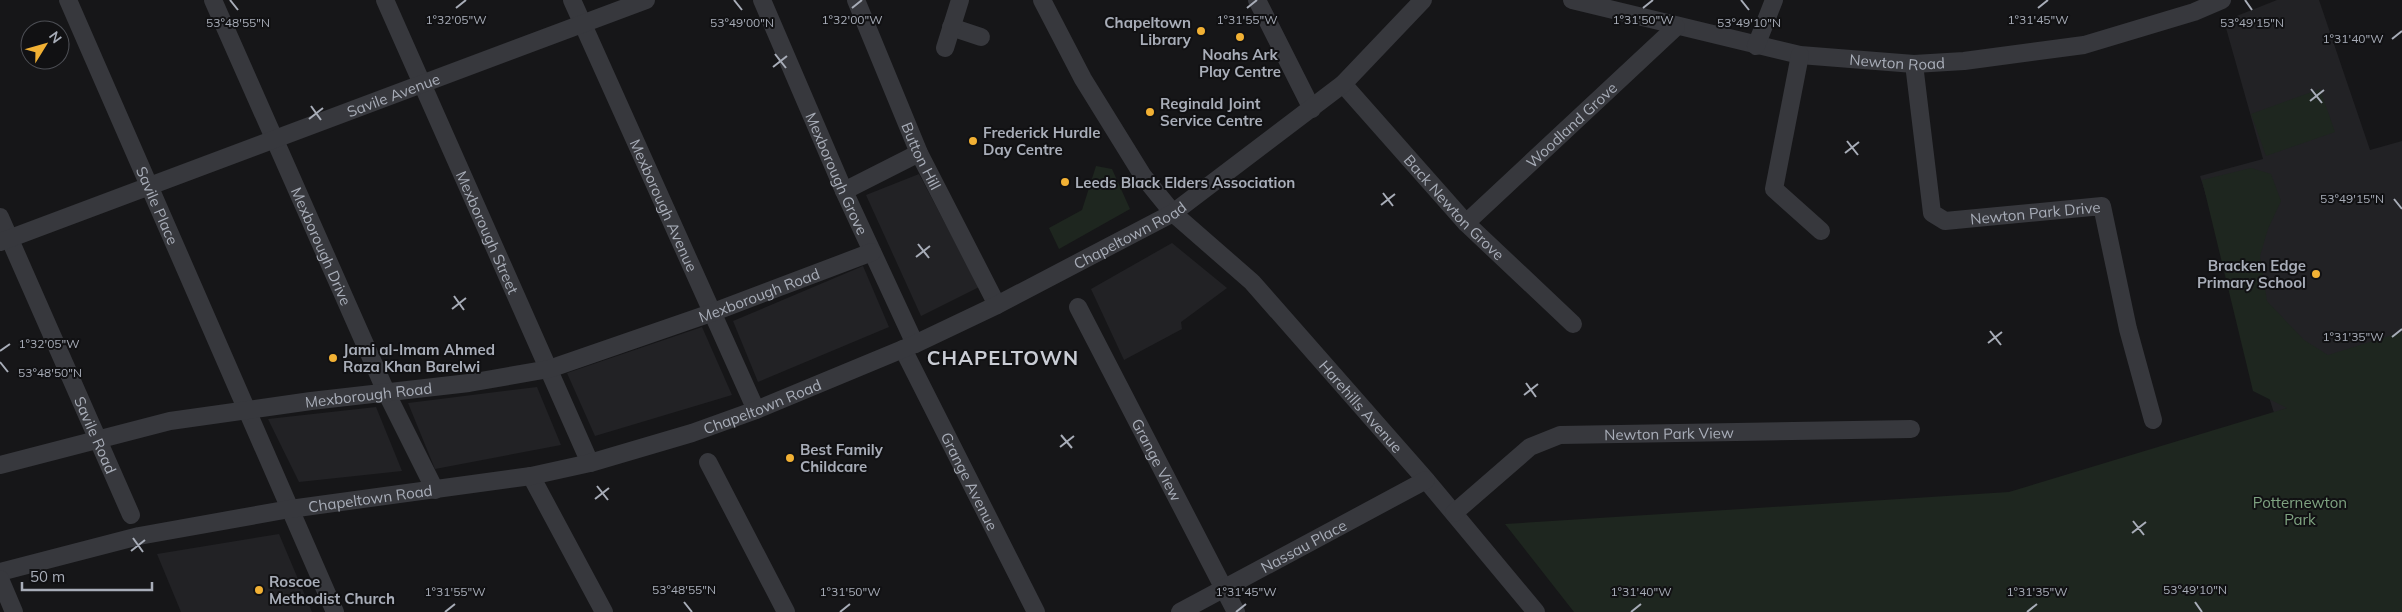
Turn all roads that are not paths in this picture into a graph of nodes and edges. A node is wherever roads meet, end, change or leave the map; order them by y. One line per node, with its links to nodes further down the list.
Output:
1 (68, 0): 28 (street, Savile Place)
2 (213, 0): 26 (street, Mexborough Drive)
3 (386, 0): 23 (street, Mexborough Street)
4 (572, 0): 15 (street, Mexborough Avenue)
5 (646, 0): 15 (street, Savile Avenue)
6 (762, 0): 29 (street, Mexborough Grove)
7 (856, 0): 27 (street, Button Hill)
8 (960, 0): 16 (street)
9 (1042, 0): 30 (street, Harehills Avenue)
10 (1257, 0): 25 (street)
11 (1423, 0): 24 (street, Chapeltown Road)
12 (1572, 0): 17 (street, Newton Road)
13 (1774, 0): 19 (street)
14 (2222, 0): 22 (street, Newton Road)
15 (582, 23): 23 (street, Savile Avenue); 38 (street, Mexborough Avenue)
16 (951, 27): 18 (street); 20 (street)
17 (1676, 27): 19 (street, Newton Road); 32 (street, Woodland Grove)
18 (981, 37)
19 (1756, 46): 21 (street, Newton Road)
20 (945, 48)
21 (1800, 55): 22 (street, Newton Road); 33 (street)
22 (1914, 64): 45 (street, Newton Park Drive)
23 (422, 83): 26 (street, Savile Avenue); 41 (street, Mexborough Street)
24 (1343, 84): 25 (street, Chapeltown Road); 32 (street, Back Newton Grove)
25 (1312, 109): 30 (street, Chapeltown Road)
26 (274, 139): 28 (street, Savile Avenue); 42 (street, Mexborough Drive)
27 (919, 153): 29 (street); 36 (street, Button Hill)
28 (147, 186): 34 (street, Savile Avenue); 43 (street, Savile Place)
29 (844, 191): 35 (street, Mexborough Grove)
30 (1173, 213): 36 (street, Chapeltown Road); 52 (street, Harehills Avenue)
31 (0, 217): 34 (street, Savile Road)
32 (1466, 223): 39 (street, Back Newton Grove)
33 (1820, 231)
34 (5, 240): 47 (street, Savile Road)
35 (872, 252): 38 (street, Mexborough Road); 40 (street, Mexborough Grove)
36 (997, 305): 40 (street, Chapeltown Road)
37 (1078, 307): 59 (street, Grange View)
38 (711, 313): 41 (street, Mexborough Road); 44 (street, Mexborough Avenue)
39 (1573, 324)
40 (909, 346): 44 (street, Chapeltown Road); 64 (street, Grange Avenue)
41 (549, 369): 42 (street, Mexborough Road); 49 (street, Mexborough Street)
42 (387, 394): 43 (street, Mexborough Road); 53 (street, Mexborough Drive)
43 (248, 409): 47 (street, Mexborough Road); 54 (street, Savile Place)
44 (756, 410): 49 (street, Chapeltown Road)
45 (2152, 420)
46 (1911, 429): 55 (street, Newton Park View)
47 (99, 438): 50 (street, Mexborough Road); 56 (street, Savile Road)
48 (708, 462): 63 (street)
49 (590, 463): 51 (street, Chapeltown Road)
50 (0, 465)
51 (531, 476): 53 (street, Chapeltown Road); 62 (street)
52 (1426, 480): 55 (street, Harehills Avenue); 59 (street, Nassau Place)
53 (436, 490): 54 (street, Chapeltown Road)
54 (290, 509): 56 (street, Chapeltown Road); 61 (street, Savile Place)
55 (1454, 513): 67 (street, Harehills Avenue)
56 (135, 524): 57 (street, Chapeltown Road)
57 (0, 572)
58 (0, 579): 60 (street)
59 (1224, 588): 65 (street, Nassau Place); 66 (street, Grange View)
60 (14, 612)
61 (335, 612)
62 (604, 612)
63 (786, 612)
64 (1036, 612)
65 (1180, 612)
66 (1236, 612)
67 (1536, 612)

